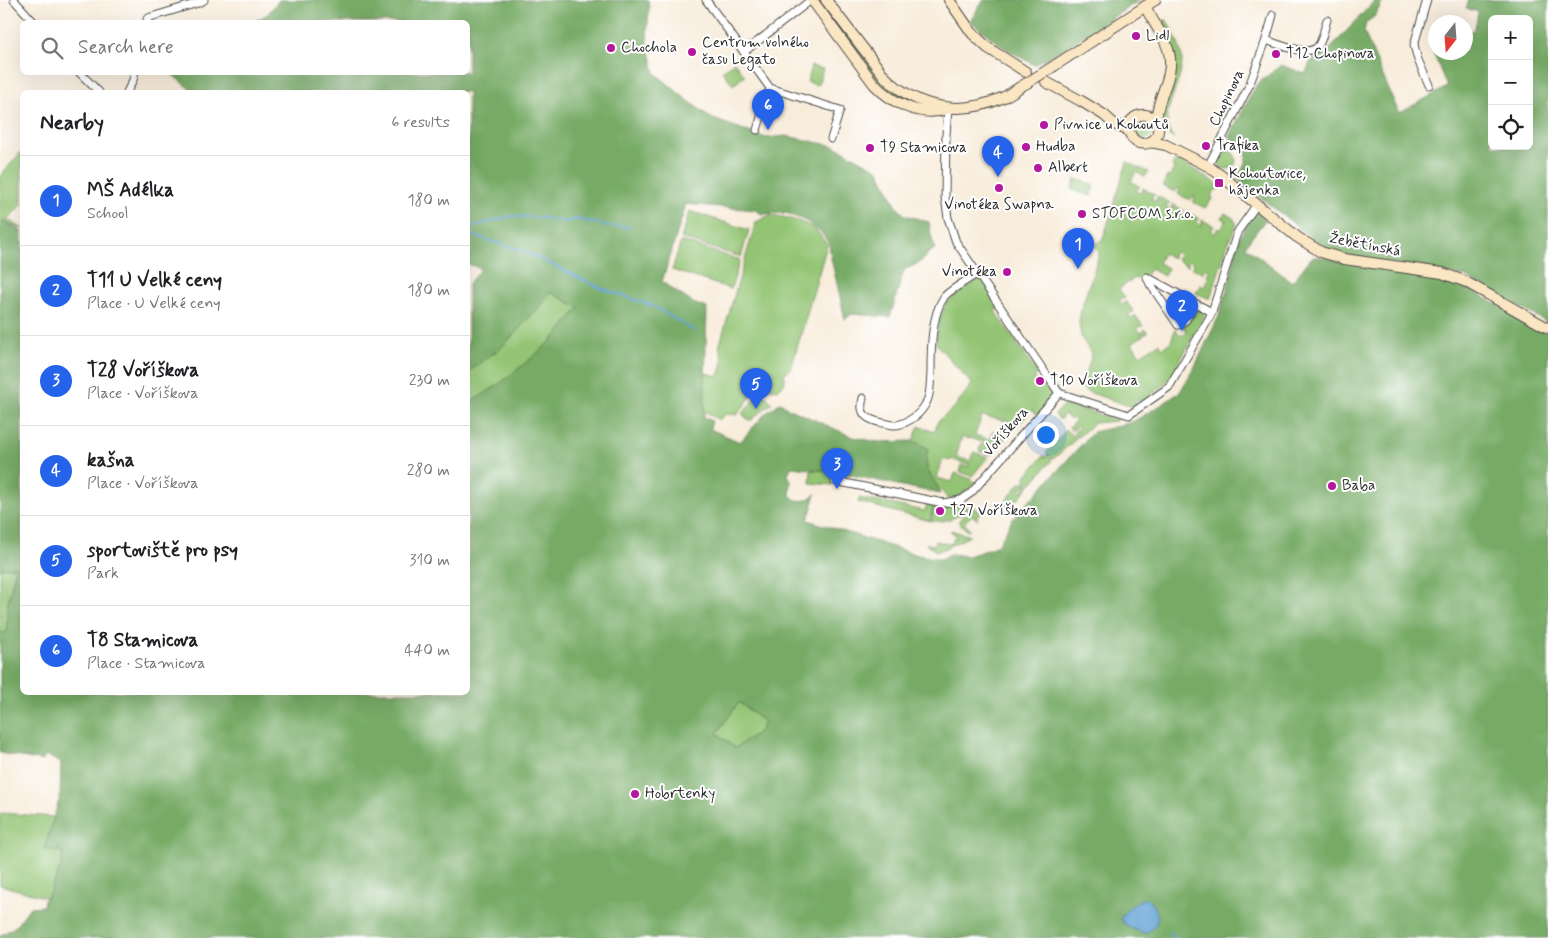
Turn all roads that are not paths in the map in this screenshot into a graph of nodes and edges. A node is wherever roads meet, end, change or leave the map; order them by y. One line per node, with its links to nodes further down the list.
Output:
1 (14, 0): 11 (street)
2 (204, 0): 12 (street)
3 (706, 0): 15 (street)
4 (811, 0): 15 (street); 25 (street)
5 (826, 0): 25 (street)
6 (949, 0): 16 (street)
7 (1155, 0): 9 (street)
8 (1427, 0): 20 (street)
9 (1145, 6): 24 (street); 25 (street, bridge)
10 (1273, 15): 14 (street, Chopinova)
11 (32, 20)
12 (150, 20)
13 (1327, 20): 14 (street)
14 (1266, 40): 36 (street, Chopinova)
15 (744, 52): 21 (street)
16 (1026, 72)
17 (83, 75): 22 (street)
18 (134, 75): 23 (street)
19 (1046, 82): 27 (street)
20 (1429, 85)
21 (770, 88): 30 (street); 33 (street)
22 (97, 90)
23 (128, 90)
24 (1162, 92): 26 (street); 29 (street)
25 (948, 108): 38 (street)
26 (1144, 114): 28 (street); 29 (street)
27 (1104, 115): 28 (street); 31 (street)
28 (1133, 119): 31 (street)
29 (1157, 122): 32 (street)
30 (756, 130)
31 (1129, 131): 34 (street)
32 (1158, 133): 34 (street); 35 (street, Žebětínská)
33 (831, 139)
34 (1150, 142): 35 (street, Žebětínská)
35 (1166, 145): 36 (street, Žebětínská)
36 (1208, 166): 37 (street, Žebětínská)
37 (1257, 204): 40 (street); 41 (street, Žebětínská)
38 (978, 273): 42 (street); 43 (street)
39 (1195, 303): 39 (street); 40 (street)
40 (1212, 312): 42 (street)
41 (1548, 328)
42 (1059, 393): 44 (street, Voříškova)
43 (863, 398)
44 (835, 480)

